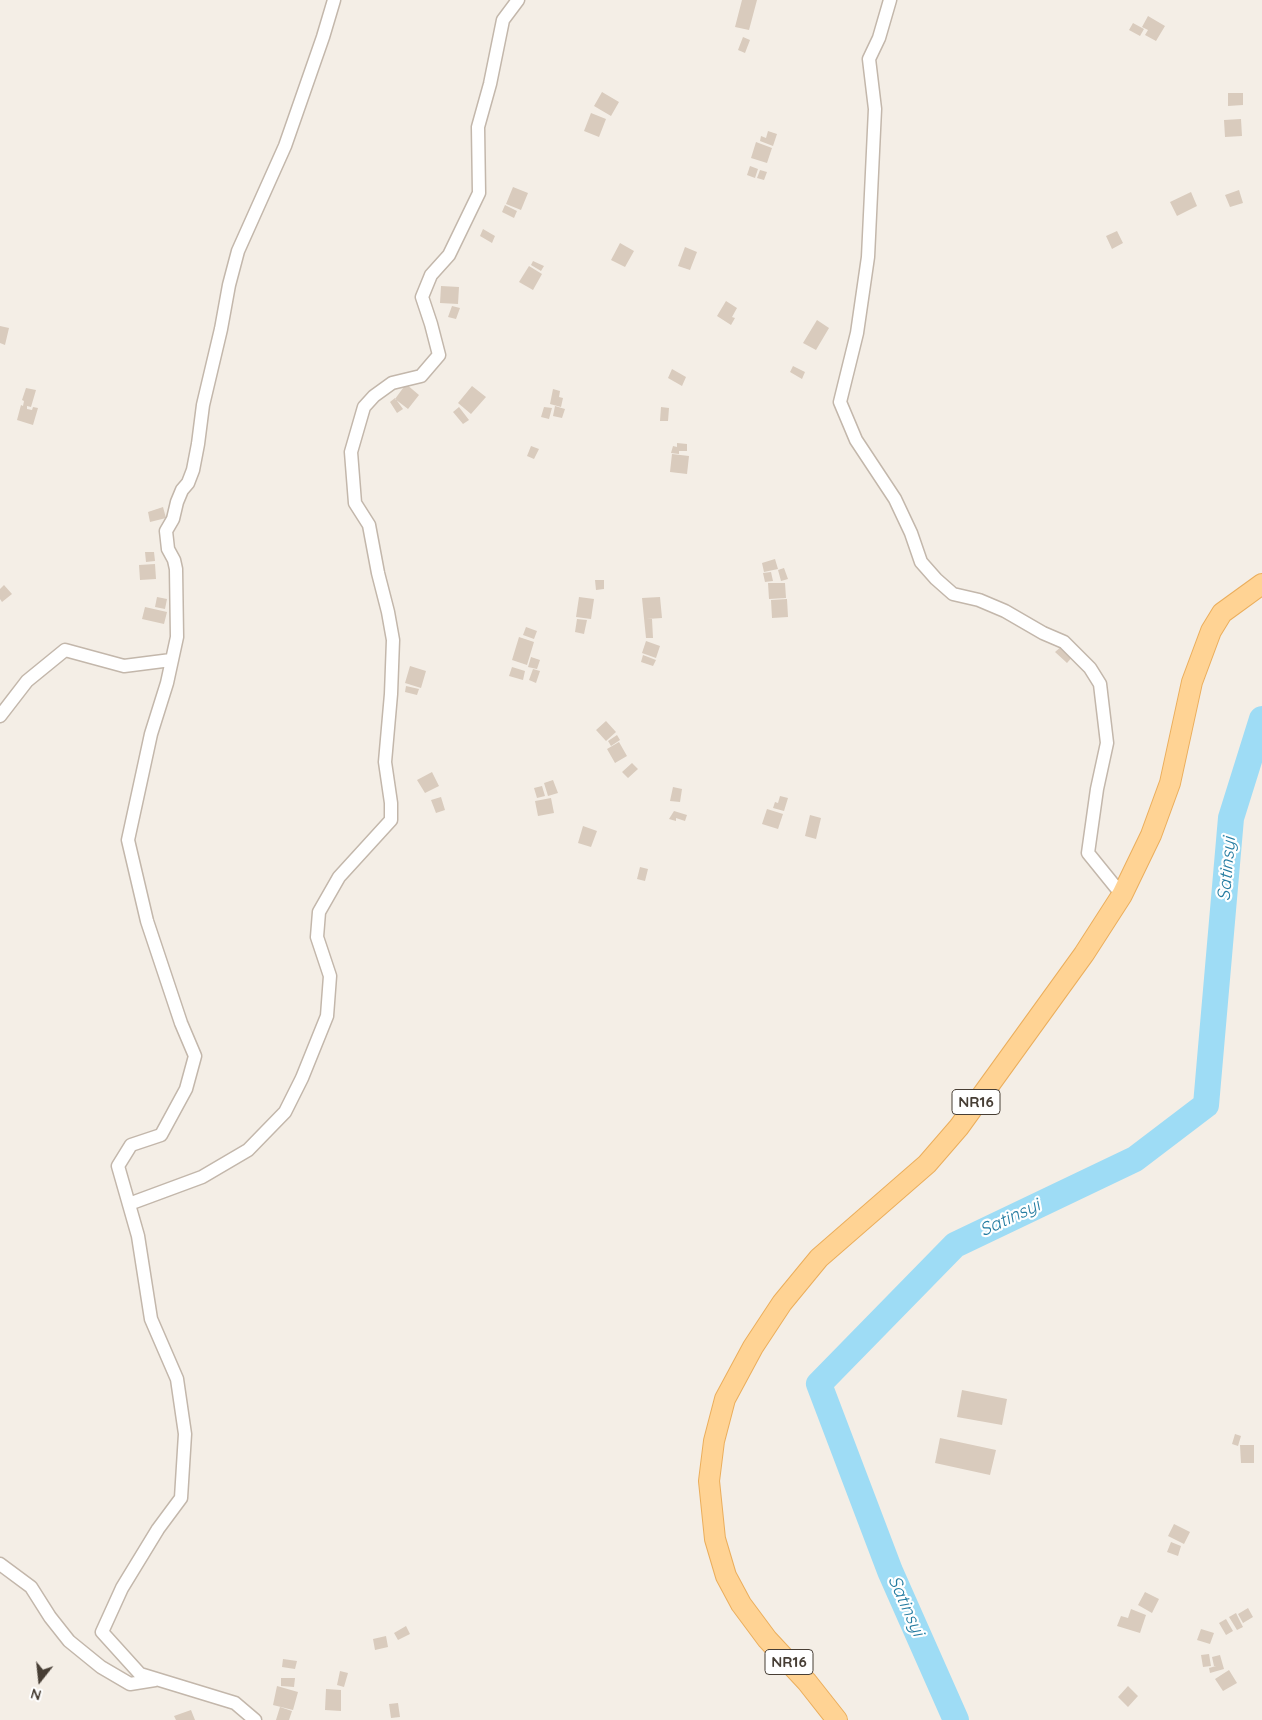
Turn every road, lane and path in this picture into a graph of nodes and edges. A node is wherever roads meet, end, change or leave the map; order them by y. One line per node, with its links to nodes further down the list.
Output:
1 (334, 0): 5 (street)
2 (518, 0): 8 (street)
3 (890, 0): 7 (street)
4 (1262, 584): 7 (main road, NR16)
5 (171, 660): 6 (street); 8 (street)
6 (0, 716)
7 (1122, 895): 12 (main road, NR16)
8 (129, 1204): 10 (street)
9 (0, 1564): 10 (street)
10 (158, 1679): 11 (street)
11 (256, 1720)
12 (837, 1720)

